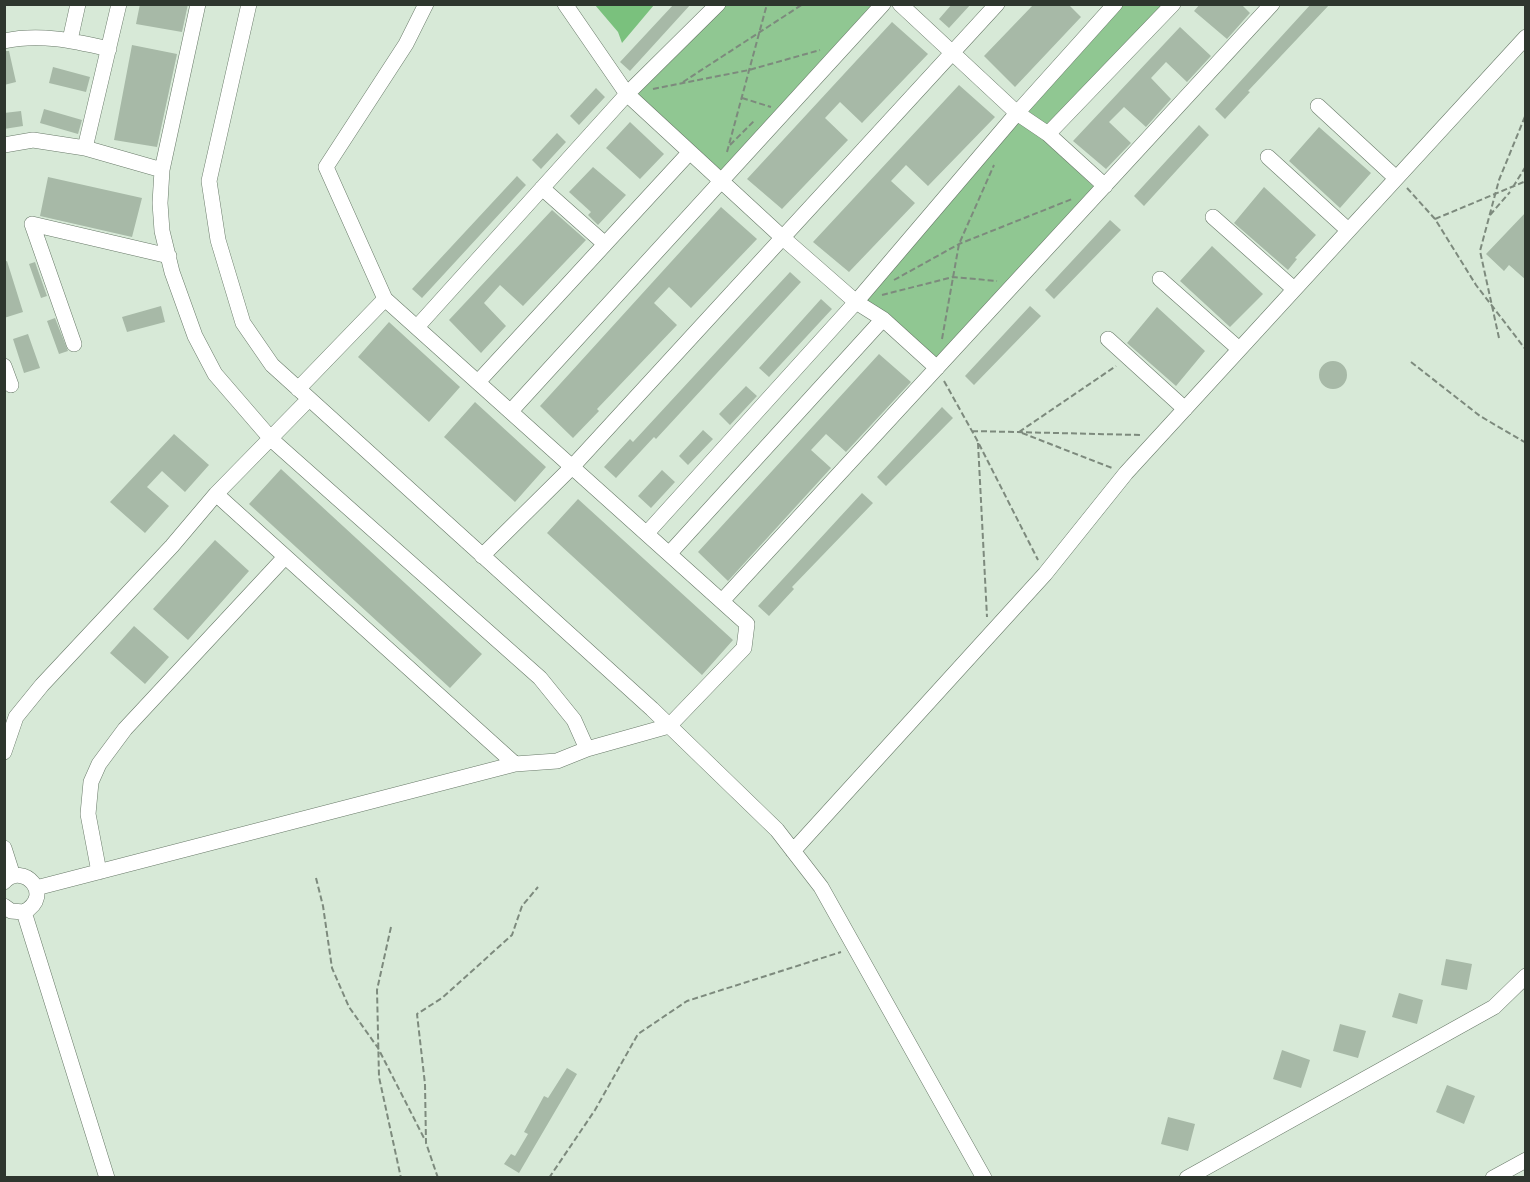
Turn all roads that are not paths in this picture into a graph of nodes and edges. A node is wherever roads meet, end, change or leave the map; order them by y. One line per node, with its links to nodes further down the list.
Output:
1 (78, 4): 15 (street)
2 (118, 4): 17 (street)
3 (198, 4): 27 (street)
4 (249, 4): 50 (street)
5 (426, 4): 39 (street)
6 (565, 4): 19 (street)
7 (718, 4): 19 (street)
8 (882, 4): 29 (street)
9 (900, 4): 18 (street)
10 (997, 4): 18 (street)
11 (1115, 4): 21 (street)
12 (1173, 4): 22 (street)
13 (1272, 4): 30 (street)
14 (1526, 37): 28 (street)
15 (70, 40): 16 (street); 17 (street)
16 (4, 41)
17 (109, 49): 24 (street)
18 (951, 54): 21 (street); 34 (street)
19 (627, 94): 25 (street); 31 (street)
20 (1318, 106): 28 (street)
21 (1017, 113): 22 (street); 40 (street)
22 (1048, 134): 30 (street)
23 (4, 145): 24 (street)
24 (85, 148): 27 (street)
25 (689, 153): 29 (street); 35 (street)
26 (1268, 157): 33 (street)
27 (162, 170): 36 (street)
28 (1396, 178): 33 (street)
29 (719, 180): 34 (street); 52 (street)
30 (1105, 186): 47 (street)
31 (542, 188): 35 (street); 42 (street)
32 (1213, 217): 38 (street)
33 (1348, 230): 38 (street)
34 (783, 238): 40 (street); 54 (street)
35 (605, 244): 48 (street)
36 (169, 256): 44 (street); 53 (street)
37 (1160, 279): 45 (street)
38 (1294, 289): 45 (street)
39 (385, 299): 42 (street); 50 (street)
40 (856, 302): 41 (street); 56 (street)
41 (883, 319): 47 (street); 57 (street)
42 (417, 327): 48 (street)
43 (1108, 339): 51 (street)
44 (74, 344)
45 (1239, 349): 51 (street)
46 (4, 366): 49 (street)
47 (937, 368): 60 (street)
48 (478, 382): 52 (street)
49 (11, 385)
50 (304, 394): 53 (street); 58 (street)
51 (1185, 409): 66 (street)
52 (511, 411): 54 (street)
53 (272, 440): 55 (street); 62 (street)
54 (573, 466): 56 (street); 58 (street)
55 (216, 494): 59 (street); 63 (street)
56 (647, 533): 57 (street)
57 (669, 554): 60 (street)
58 (482, 556): 61 (street)
59 (285, 557): 64 (street); 67 (street)
60 (722, 601): 61 (street)
61 (669, 726): 62 (street); 66 (street)
62 (587, 748): 64 (street)
63 (4, 752)
64 (515, 764): 67 (street)
65 (4, 848): 68 (street)
66 (793, 851): 75 (street)
67 (99, 872): 69 (street)
68 (9, 879): 69 (street)
69 (36, 888): 71 (street)
70 (4, 906): 71 (street)
71 (24, 912): 74 (street)
72 (1526, 976): 76 (street)
73 (1526, 1160): 77 (street)
74 (107, 1178)
75 (984, 1178)
76 (1187, 1178)
77 (1493, 1178)

